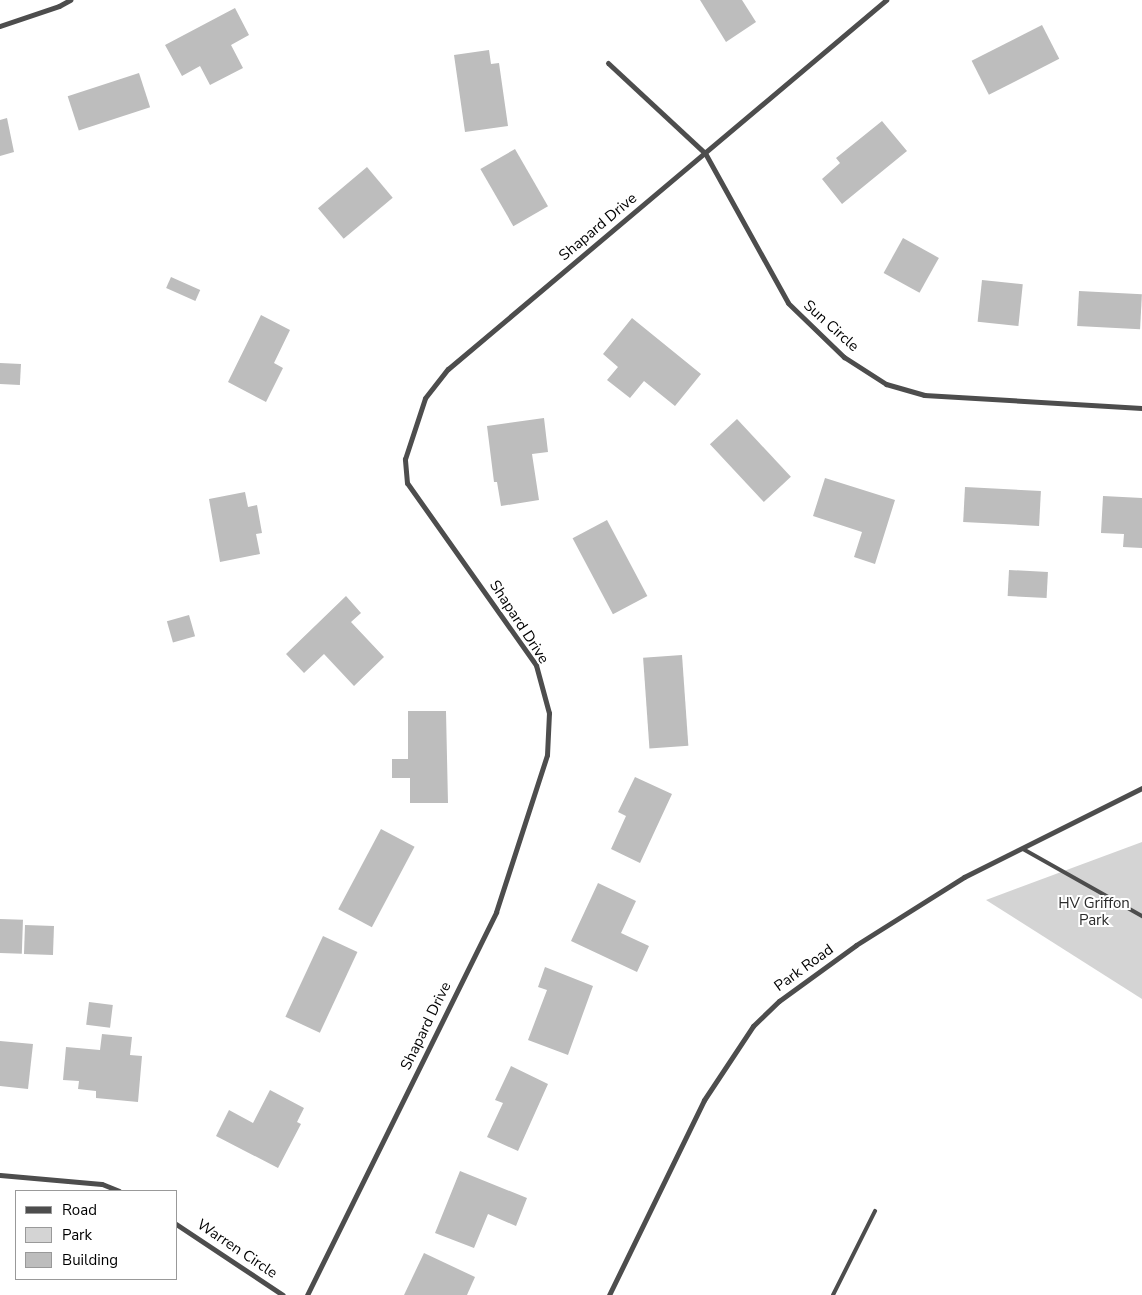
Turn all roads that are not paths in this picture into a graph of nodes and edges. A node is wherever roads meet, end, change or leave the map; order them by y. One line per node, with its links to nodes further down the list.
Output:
1 (70, 0): 3 (street)
2 (886, 0): 5 (street)
3 (0, 26)
4 (608, 63): 5 (street, Sun Circle)
5 (705, 153): 6 (street, Sun Circle); 15 (street, Shapard Drive)
6 (1142, 408)
7 (1142, 788): 8 (street, Park Road)
8 (1023, 849): 9 (lane); 16 (street, Park Road)
9 (1142, 916)
10 (0, 1175): 11 (street)
11 (117, 1190)
12 (875, 1211): 17 (lane)
13 (178, 1225): 14 (street, Warren Circle)
14 (283, 1295)
15 (307, 1295)
16 (608, 1295)
17 (833, 1295)

